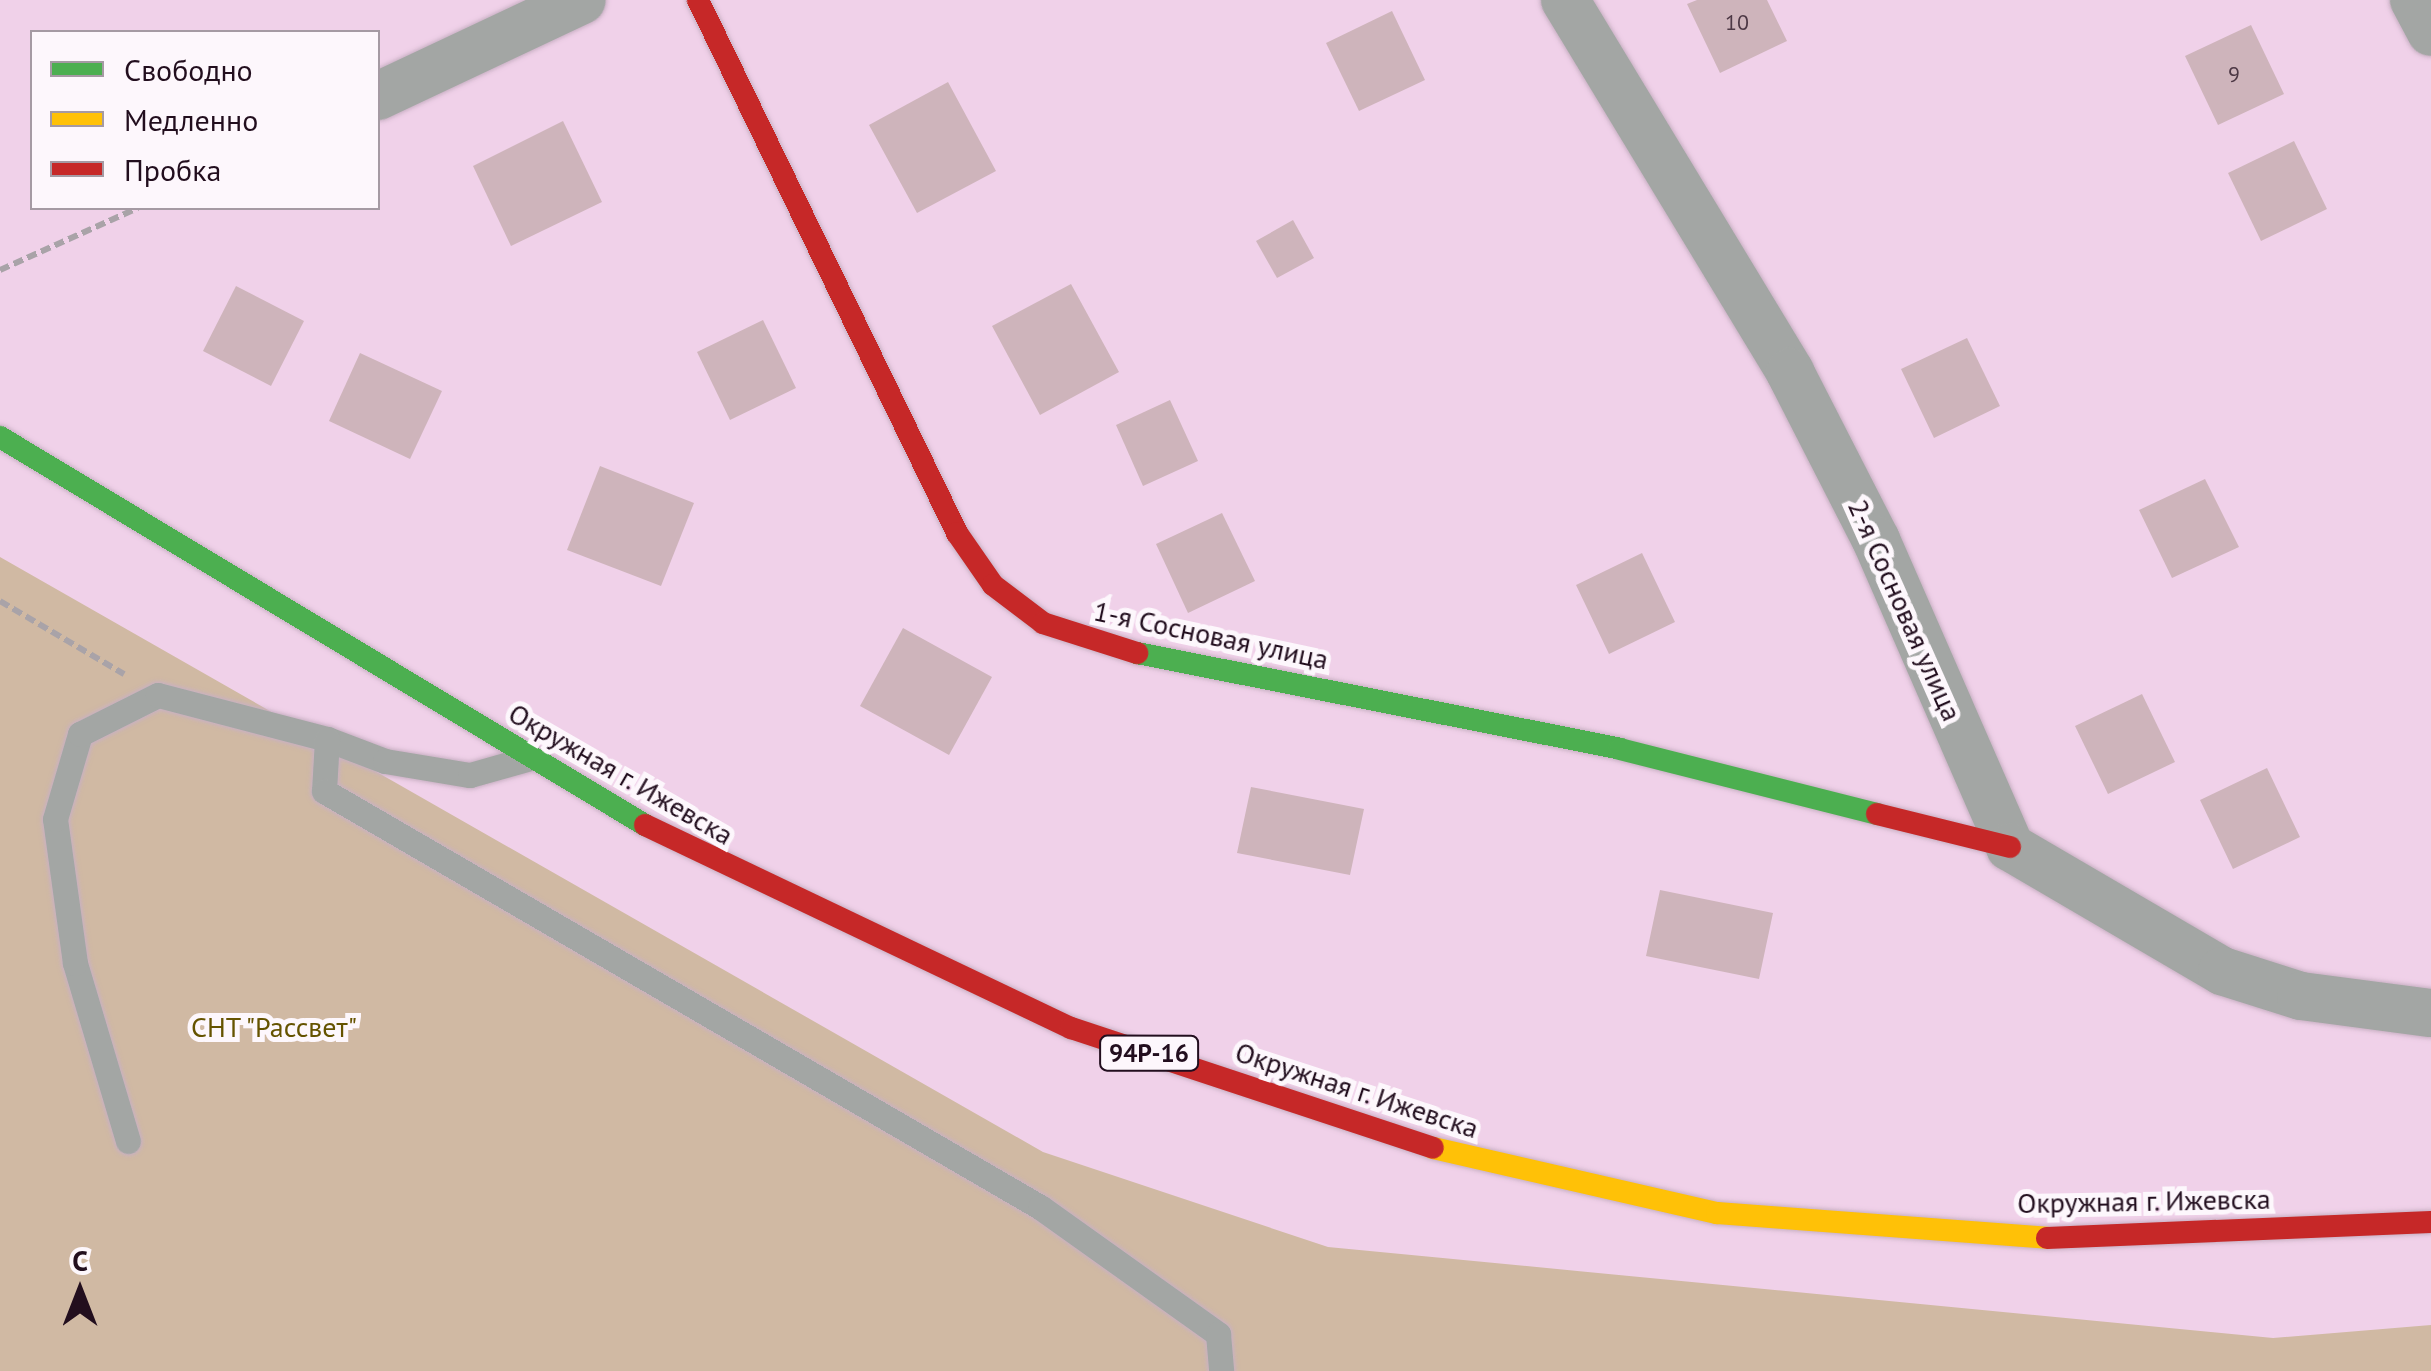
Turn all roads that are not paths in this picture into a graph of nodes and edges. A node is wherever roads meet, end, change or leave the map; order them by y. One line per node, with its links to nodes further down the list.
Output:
1 (582, 0): 6 (street)
2 (698, 0): 10 (main road, 1-я Сосновая улица)
3 (1565, 0): 10 (street, 2-я Сосновая улица)
4 (2414, 0): 5 (street)
5 (2431, 32)
6 (380, 95)
7 (0, 437): 9 (main road, Окружная г. Ижевска / 94Р-16)
8 (327, 739): 9 (lane); 12 (lane); 14 (lane)
9 (533, 758): 13 (main road, Окружная г. Ижевска / 94Р-16)
10 (2010, 847): 11 (street)
11 (2421, 1013)
12 (128, 1141)
13 (2431, 1222)
14 (1222, 1371)

